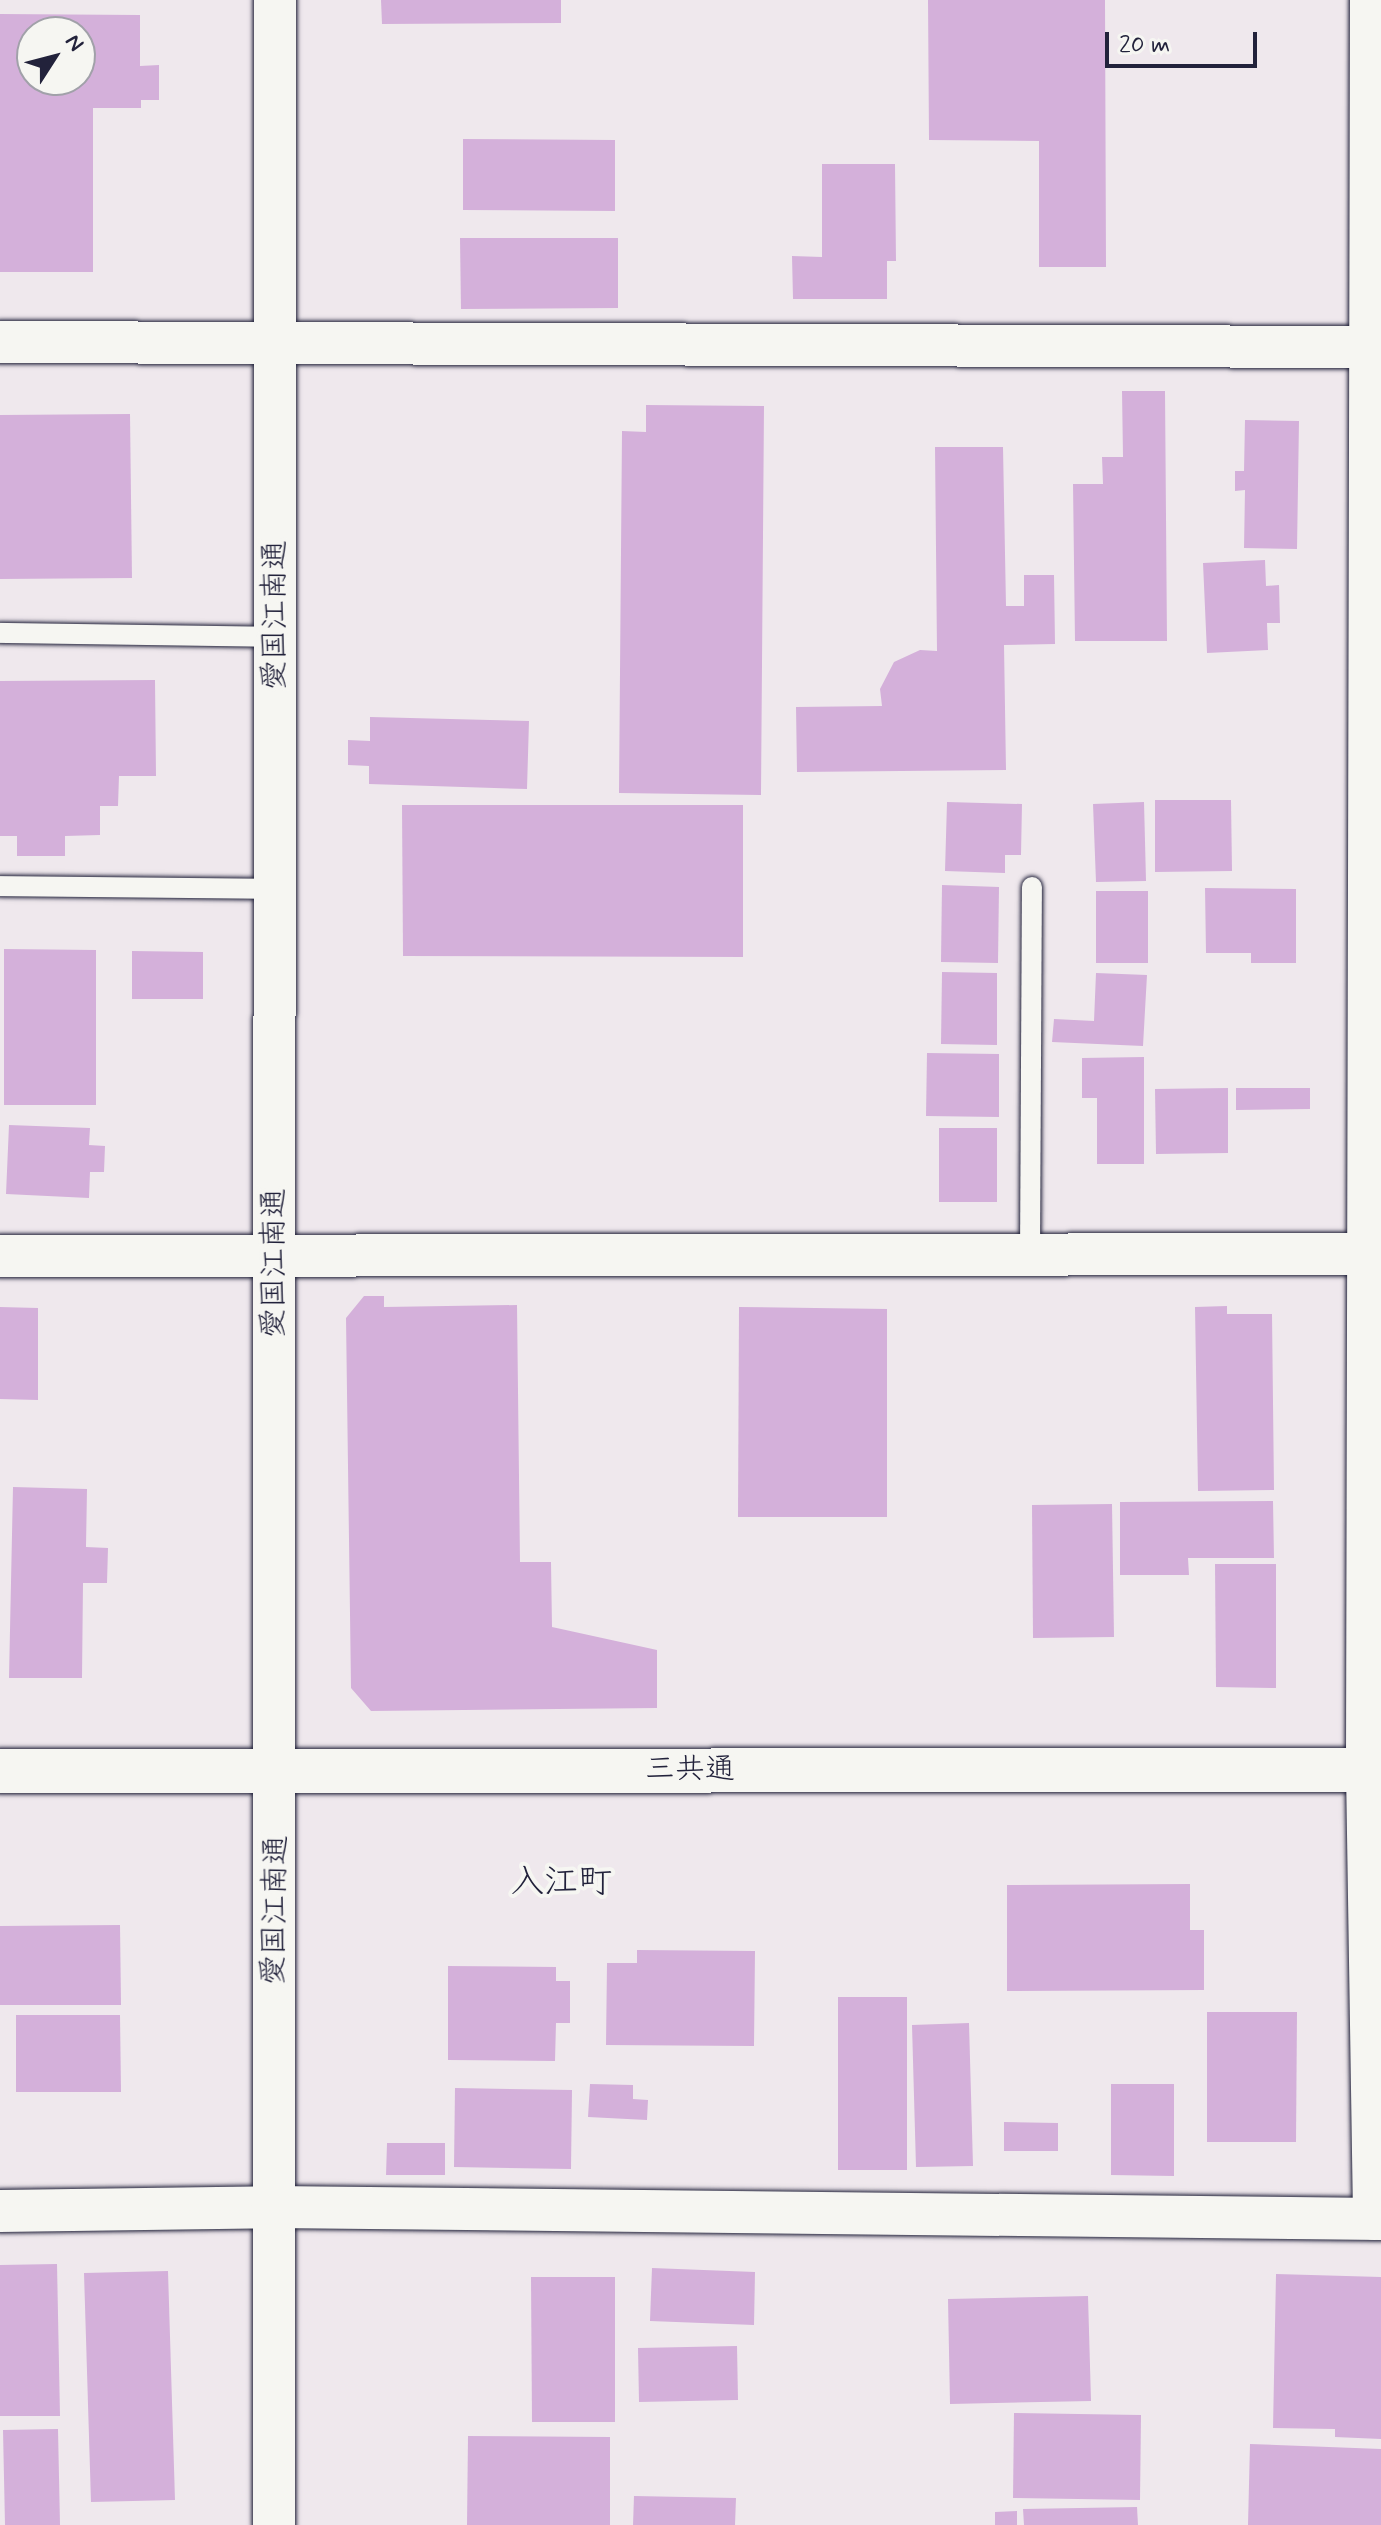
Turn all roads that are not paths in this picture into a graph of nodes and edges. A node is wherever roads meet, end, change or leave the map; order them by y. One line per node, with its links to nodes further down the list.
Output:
1 (275, 0): 4 (street, 愛国江南通)
2 (1374, 2): 5 (street)
3 (0, 342): 4 (street)
4 (275, 342): 5 (street); 7 (street, 愛国江南通)
5 (1378, 347): 12 (street)
6 (0, 633): 7 (lane)
7 (276, 637): 10 (street, 愛国江南通)
8 (0, 886): 10 (lane)
9 (1032, 887): 11 (lane)
10 (278, 889): 13 (street, 愛国江南通)
11 (1030, 1254): 12 (street); 13 (street)
12 (1375, 1254): 16 (street)
13 (275, 1255): 14 (street); 15 (street, 愛国江南通)
14 (0, 1256)
15 (277, 1769): 16 (street, 三共通); 17 (street, 三共通); 18 (street, 愛国江南通)
16 (1374, 1770): 20 (street)
17 (0, 1771)
18 (272, 2207): 19 (street); 20 (street); 21 (street, 愛国江南通)
19 (0, 2211)
20 (1377, 2219)
21 (274, 2525)

